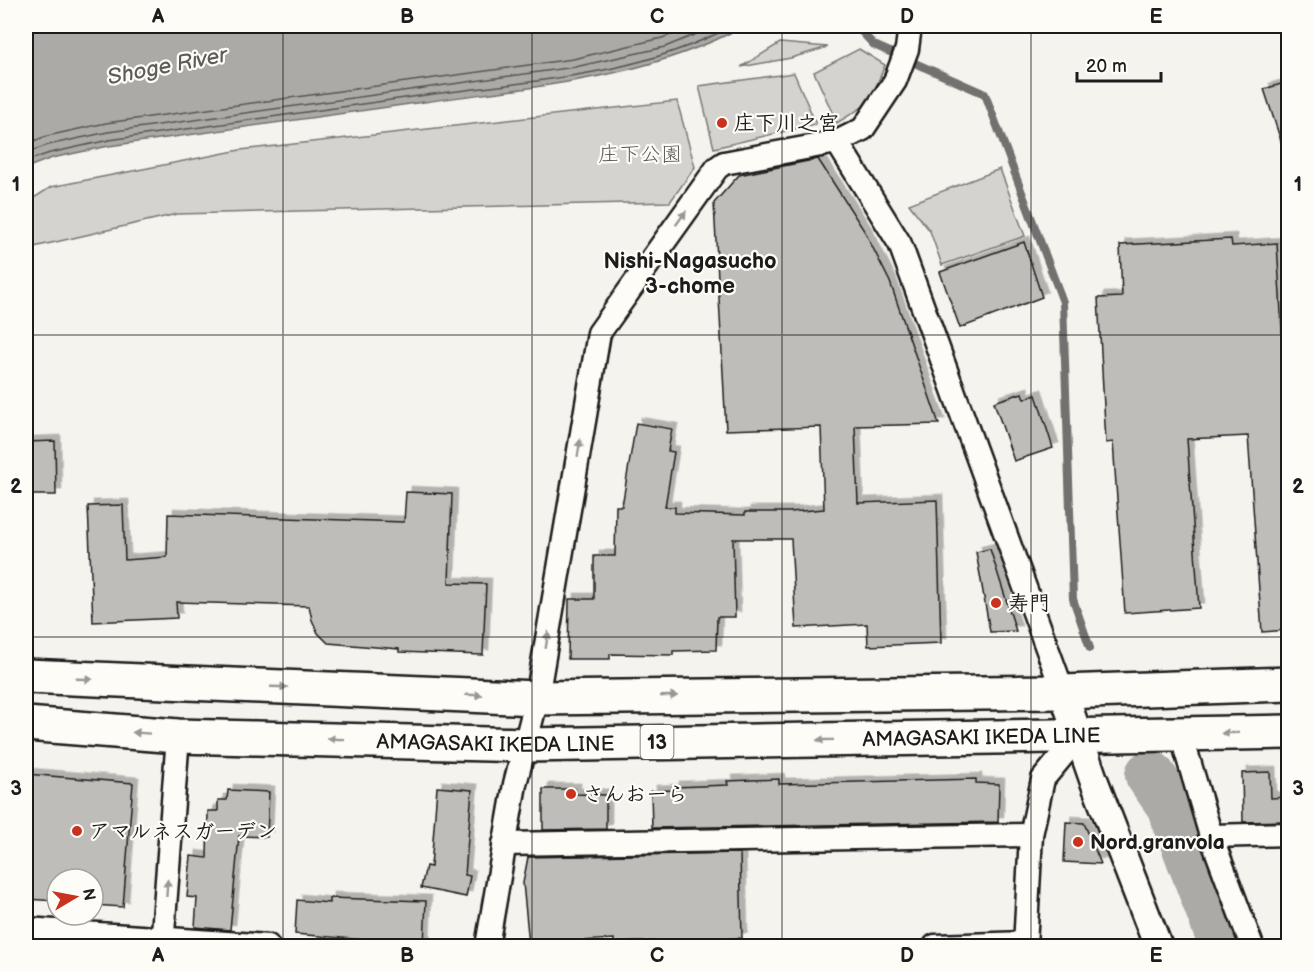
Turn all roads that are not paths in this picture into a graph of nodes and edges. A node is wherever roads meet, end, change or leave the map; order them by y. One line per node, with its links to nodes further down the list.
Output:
1 (910, 26): 2 (street)
2 (837, 142): 5 (street); 6 (street, one-way to 2)
3 (26, 676): 6 (main road, AMAGASAKI IKEDA LINE / 13, one-way to 6)
4 (1288, 684): 5 (main road, AMAGASAKI IKEDA LINE / 13)
5 (1063, 692): 6 (main road, AMAGASAKI IKEDA LINE / 13, one-way to 5); 12 (street)
6 (537, 698): 14 (street)
7 (26, 724): 8 (main road, AMAGASAKI IKEDA LINE / 13)
8 (59, 728): 11 (main road, AMAGASAKI IKEDA LINE / 13, one-way to 8); 13 (street)
9 (1288, 732): 10 (main road, AMAGASAKI IKEDA LINE / 13, one-way to 10)
10 (1181, 734): 12 (main road, AMAGASAKI IKEDA LINE / 13); 17 (street)
11 (178, 736): 14 (main road, AMAGASAKI IKEDA LINE / 13, one-way to 11); 20 (street, one-way to 11)
12 (1078, 737): 14 (main road, AMAGASAKI IKEDA LINE / 13, one-way to 14); 16 (street); 25 (street)
13 (26, 741)
14 (526, 745): 18 (street)
15 (1288, 834): 17 (street)
16 (1031, 835): 18 (street); 21 (street)
17 (1211, 836): 26 (street)
18 (504, 844): 23 (street)
19 (26, 929): 20 (street)
20 (163, 943): 22 (street)
21 (1025, 945): 24 (street)
22 (268, 946)
23 (487, 946)
24 (935, 946)
25 (1158, 946)
26 (1252, 946)

